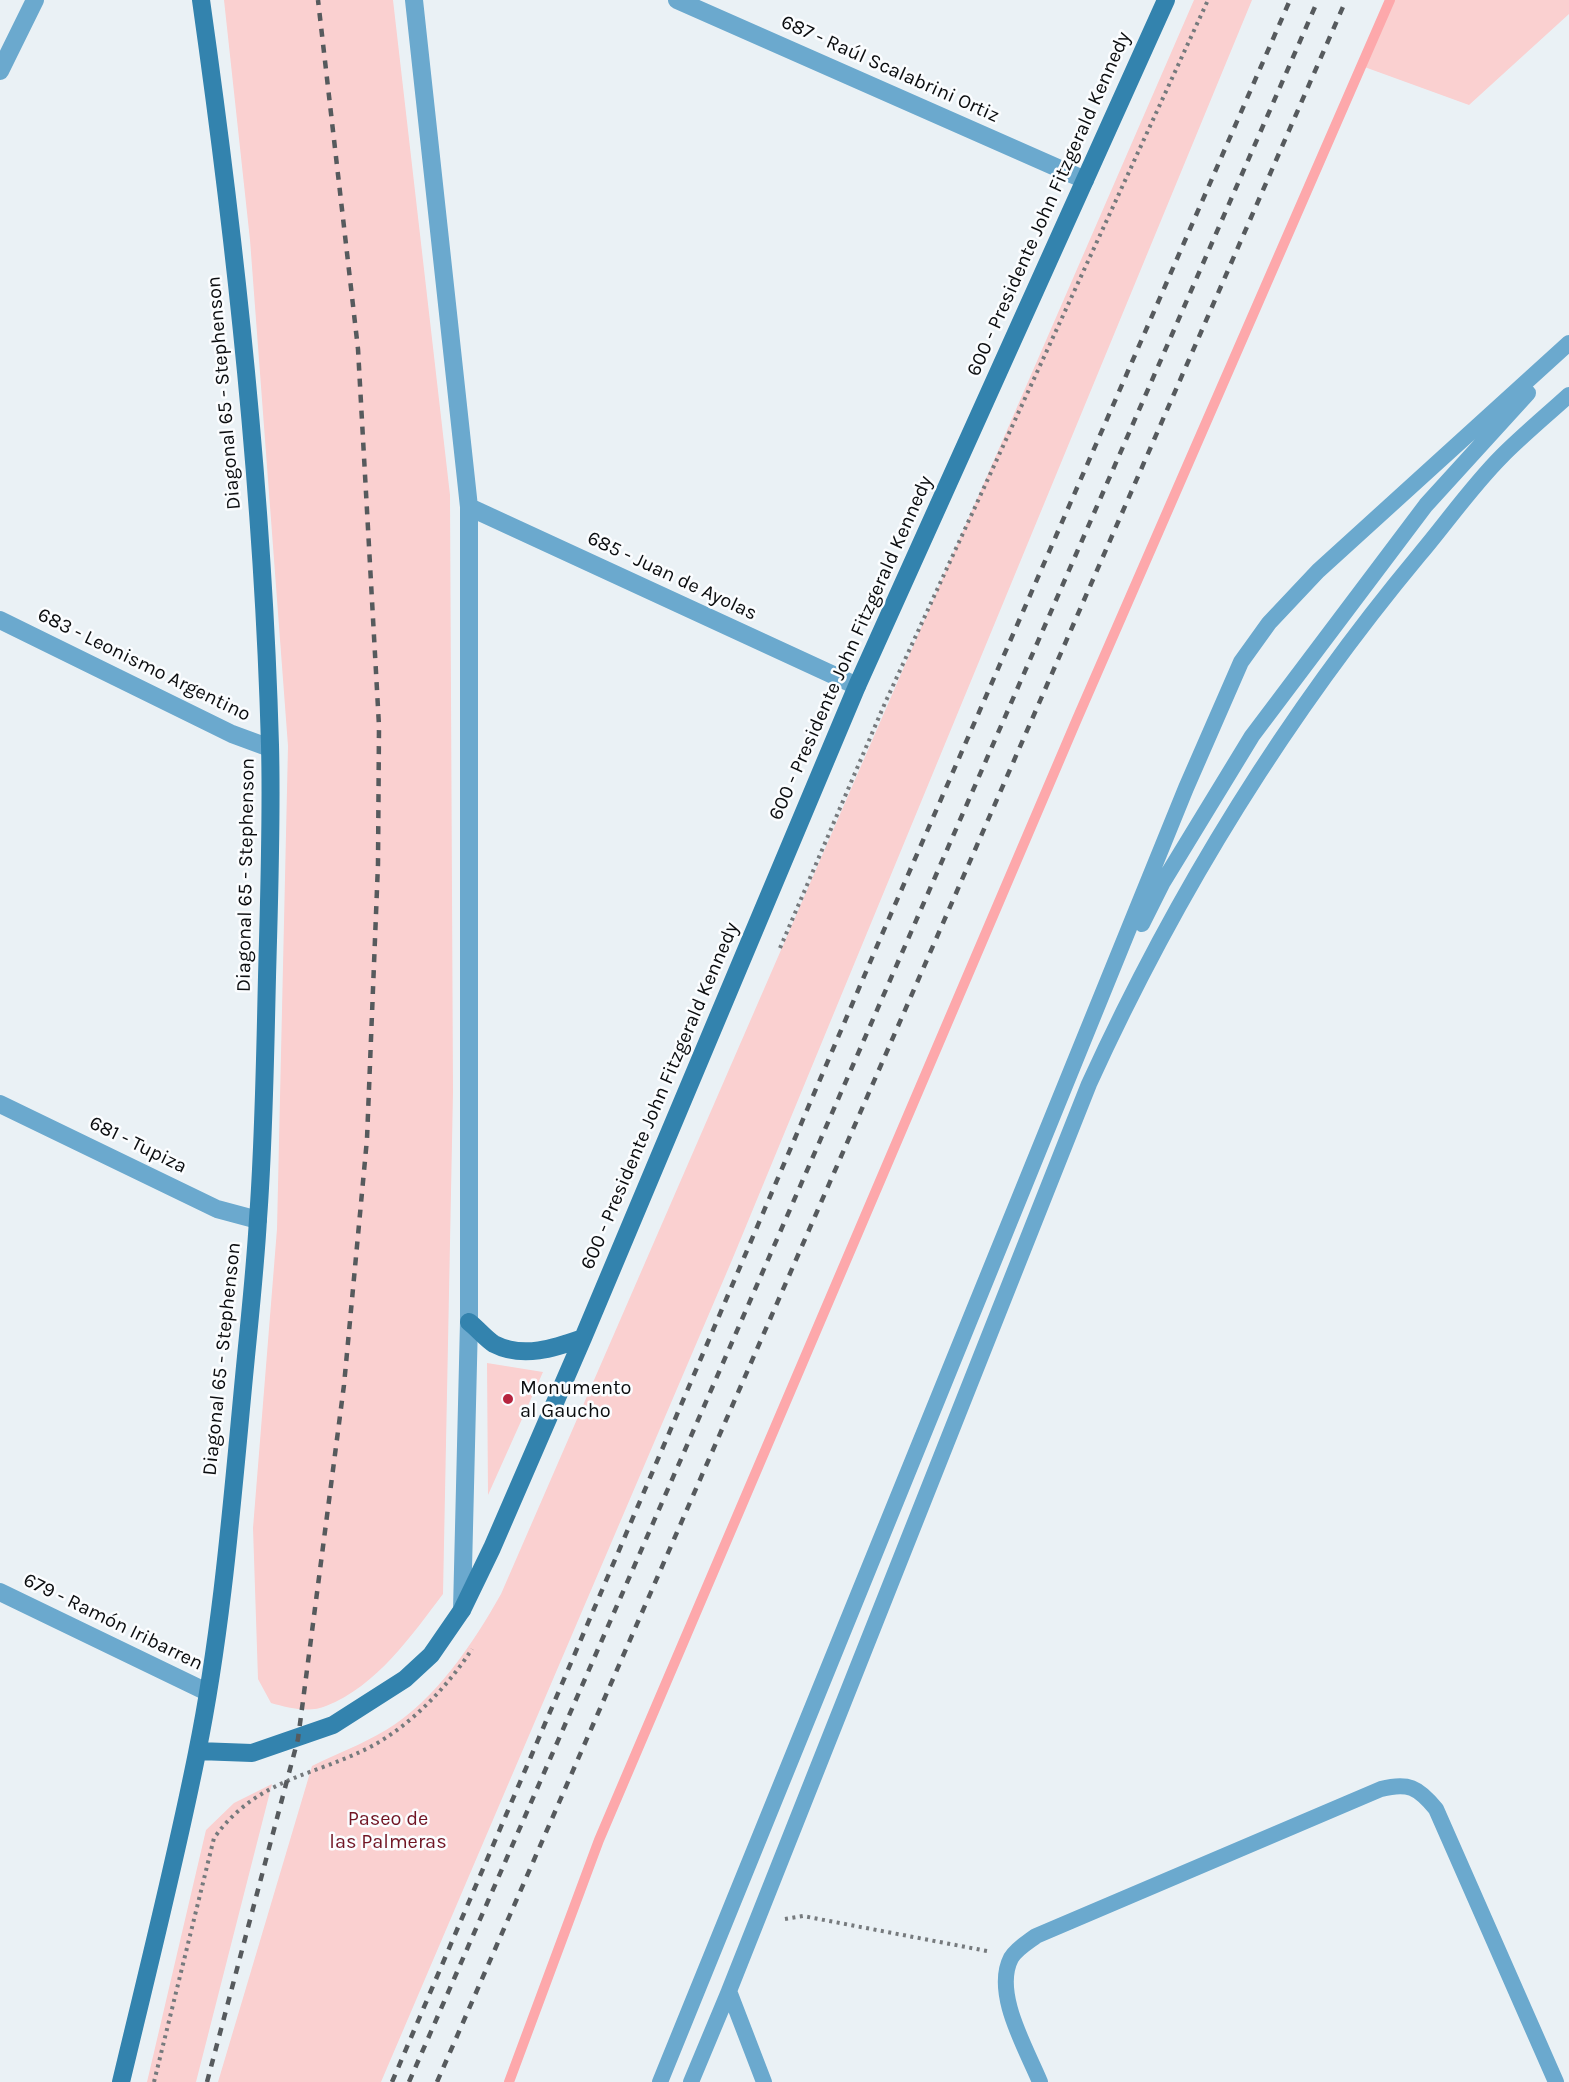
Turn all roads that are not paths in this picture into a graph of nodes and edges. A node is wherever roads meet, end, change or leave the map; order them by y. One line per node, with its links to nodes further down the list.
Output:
1 (35, 0): 6 (street)
2 (201, 0): 14 (street, Diagonal 65 - Stephenson)
3 (414, 0): 11 (street)
4 (677, 0): 7 (street, 687 - Raúl Scalabrini Ortiz)
5 (1166, 0): 7 (street, 600 - Presidente John Fitzgerald Kennedy)
6 (0, 71)
7 (1086, 180): 13 (street, 600 - Presidente John Fitzgerald Kennedy)
8 (1569, 343): 15 (lane)
9 (1569, 348): 15 (lane)
10 (1569, 395): 24 (lane)
11 (469, 507): 13 (street, 685 - Juan de Ayolas); 18 (street)
12 (0, 620): 14 (street, 683 - Leonismo Argentino)
13 (856, 686): 19 (street, 600 - Presidente John Fitzgerald Kennedy)
14 (270, 748): 17 (street, Diagonal 65 - Stephenson)
15 (1078, 1055): 26 (lane)
16 (0, 1104): 17 (street, 681 - Tupiza)
17 (258, 1220): 22 (street, Diagonal 65 - Stephenson)
18 (469, 1322): 19 (street); 21 (street)
19 (583, 1338): 21 (street, 600 - Presidente John Fitzgerald Kennedy)
20 (0, 1592): 22 (street, 679 - Ramón Iribarren)
21 (462, 1610): 23 (street, 600 - Presidente John Fitzgerald Kennedy)
22 (207, 1692): 23 (street, Diagonal 65 - Stephenson)
23 (198, 1751): 25 (street)
24 (729, 1991): 27 (lane); 28 (lane)
25 (121, 2082)
26 (660, 2082)
27 (691, 2082)
28 (764, 2082)
29 (1040, 2082): 30 (lane)
30 (1556, 2082)

